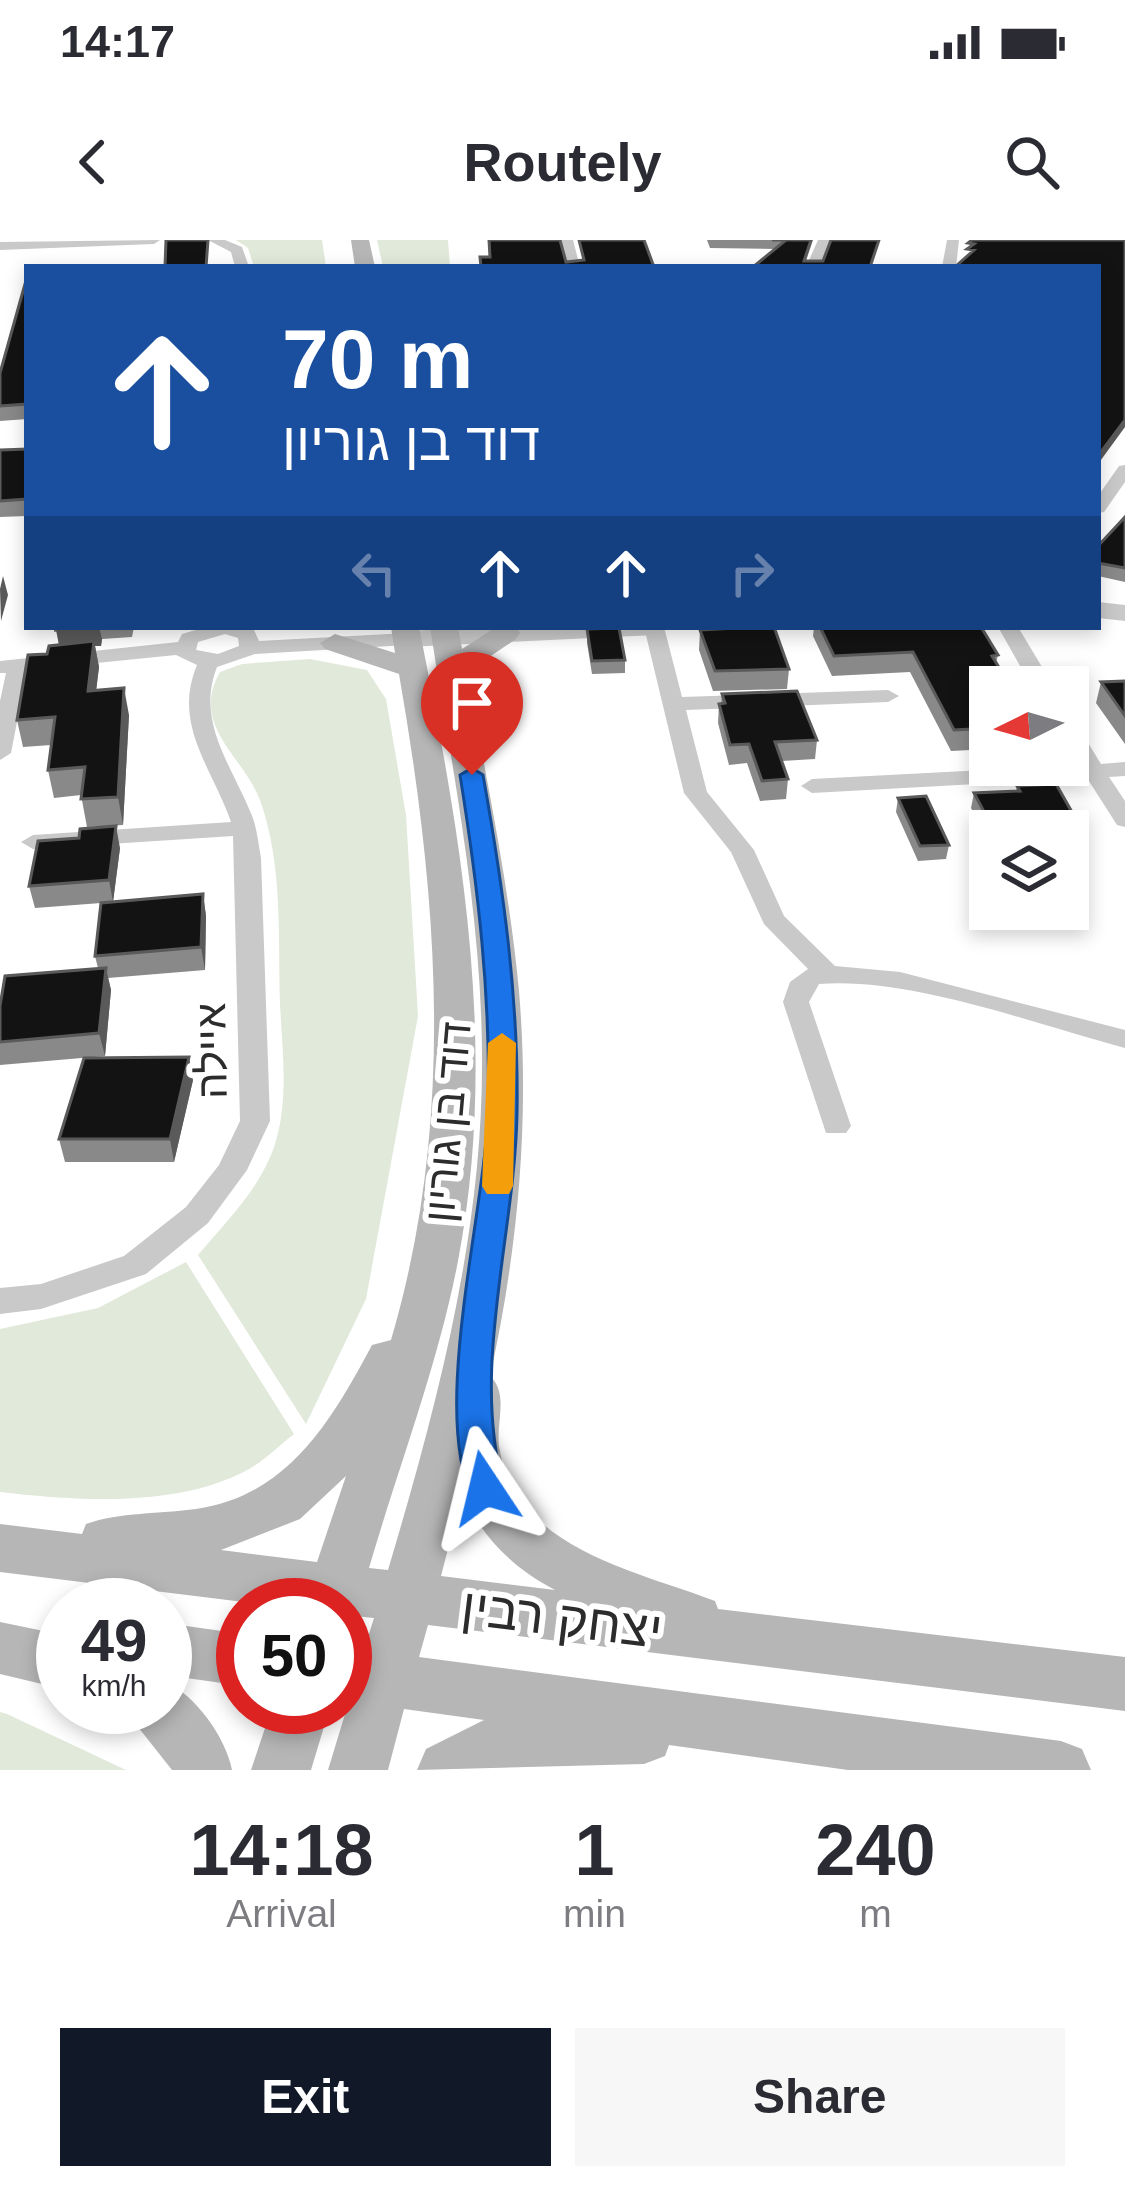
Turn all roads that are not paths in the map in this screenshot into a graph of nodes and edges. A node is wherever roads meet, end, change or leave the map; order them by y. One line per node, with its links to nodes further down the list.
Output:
1 (129, 240): 2 (street); 4 (street)
2 (154, 240)
3 (221, 242): 5 (street)
4 (0, 246)
5 (241, 264)
6 (1125, 470): 7 (street)
7 (1101, 504)
8 (205, 630): 17 (street)
9 (235, 630): 16 (street)
10 (591, 630): 14 (street)
11 (655, 630): 22 (street)
12 (1010, 630): 20 (street)
13 (337, 634): 15 (main road); 15 (street); 16 (street)
14 (506, 634): 15 (main road)
15 (424, 640): 34 (main road, דוד בן גוריון); 35 (main road, דוד בן גוריון)
16 (250, 642): 18 (street)
17 (183, 648): 18 (street); 19 (street)
18 (209, 661): 29 (street, איילה)
19 (9, 666): 23 (street)
20 (1031, 666)
21 (888, 696): 22 (street)
22 (674, 704): 31 (street)
23 (0, 753)
24 (1089, 763): 26 (street)
25 (1125, 770): 26 (street)
26 (1094, 771): 27 (street); 28 (street)
27 (812, 786)
28 (1125, 820)
29 (244, 828): 30 (street); 36 (street, איילה)
30 (33, 842)
31 (826, 972): 32 (street); 33 (street)
32 (1125, 1039)
33 (836, 1126)
34 (497, 1195): 41 (main road, דוד בן גוריון); 44 (main road)
35 (430, 1272): 37 (main road); 38 (main road, דוד בן גוריון)
36 (0, 1301)
37 (0, 1546): 39 (main road, יצחק רבין)
38 (339, 1578)
39 (216, 1579)
40 (372, 1598): 41 (main road, יצחק רבין)
41 (406, 1599): 44 (main road, יצחק רבין); 47 (main road, דוד בן גוריון)
42 (0, 1627): 43 (main road)
43 (36, 1632)
44 (763, 1643): 49 (main road, יצחק רבין)
45 (0, 1648): 46 (main road)
46 (36, 1656)
47 (372, 1662)
48 (372, 1678): 53 (main road, יצחק רבין)
49 (1125, 1684)
50 (180, 1734): 54 (main road)
51 (292, 1734): 55 (main road)
52 (360, 1734): 56 (main road, דוד בן גוריון)
53 (826, 1739): 57 (main road); 58 (main road, יצחק רבין)
54 (202, 1770)
55 (280, 1770)
56 (358, 1770)
57 (447, 1770)
58 (1061, 1770)

